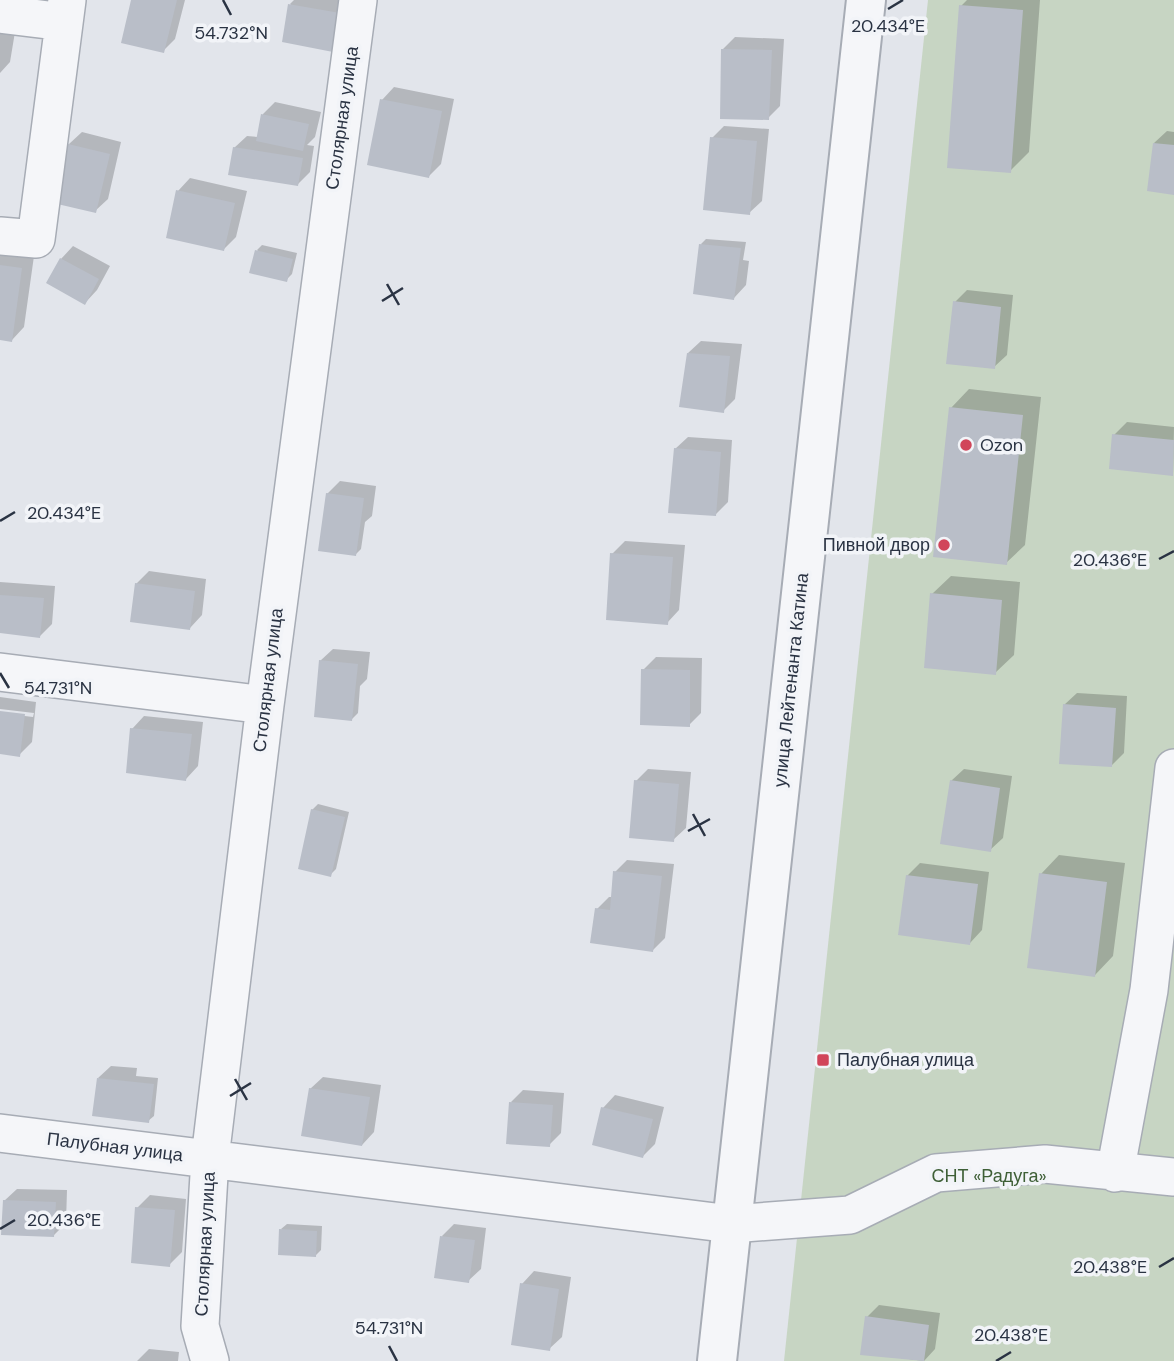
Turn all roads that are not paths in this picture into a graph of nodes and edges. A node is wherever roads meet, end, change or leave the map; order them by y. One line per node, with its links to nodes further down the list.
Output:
1 (358, 0): 7 (street, Столярная улица)
2 (866, 0): 13 (street, улица Лейтенанта Катина)
3 (66, 11): 4 (street); 5 (street)
4 (0, 14)
5 (0, 236)
6 (0, 672): 7 (street)
7 (265, 705): 10 (street, Столярная улица)
8 (1174, 768): 11 (street)
9 (0, 1133): 10 (street, Палубная улица)
10 (210, 1158): 13 (street, Палубная улица); 14 (street, Столярная улица)
11 (1115, 1173): 12 (street, Палубная улица); 13 (street, Палубная улица)
12 (1174, 1177)
13 (731, 1224): 15 (street, улица Лейтенанта Катина)
14 (210, 1361)
15 (717, 1361)

